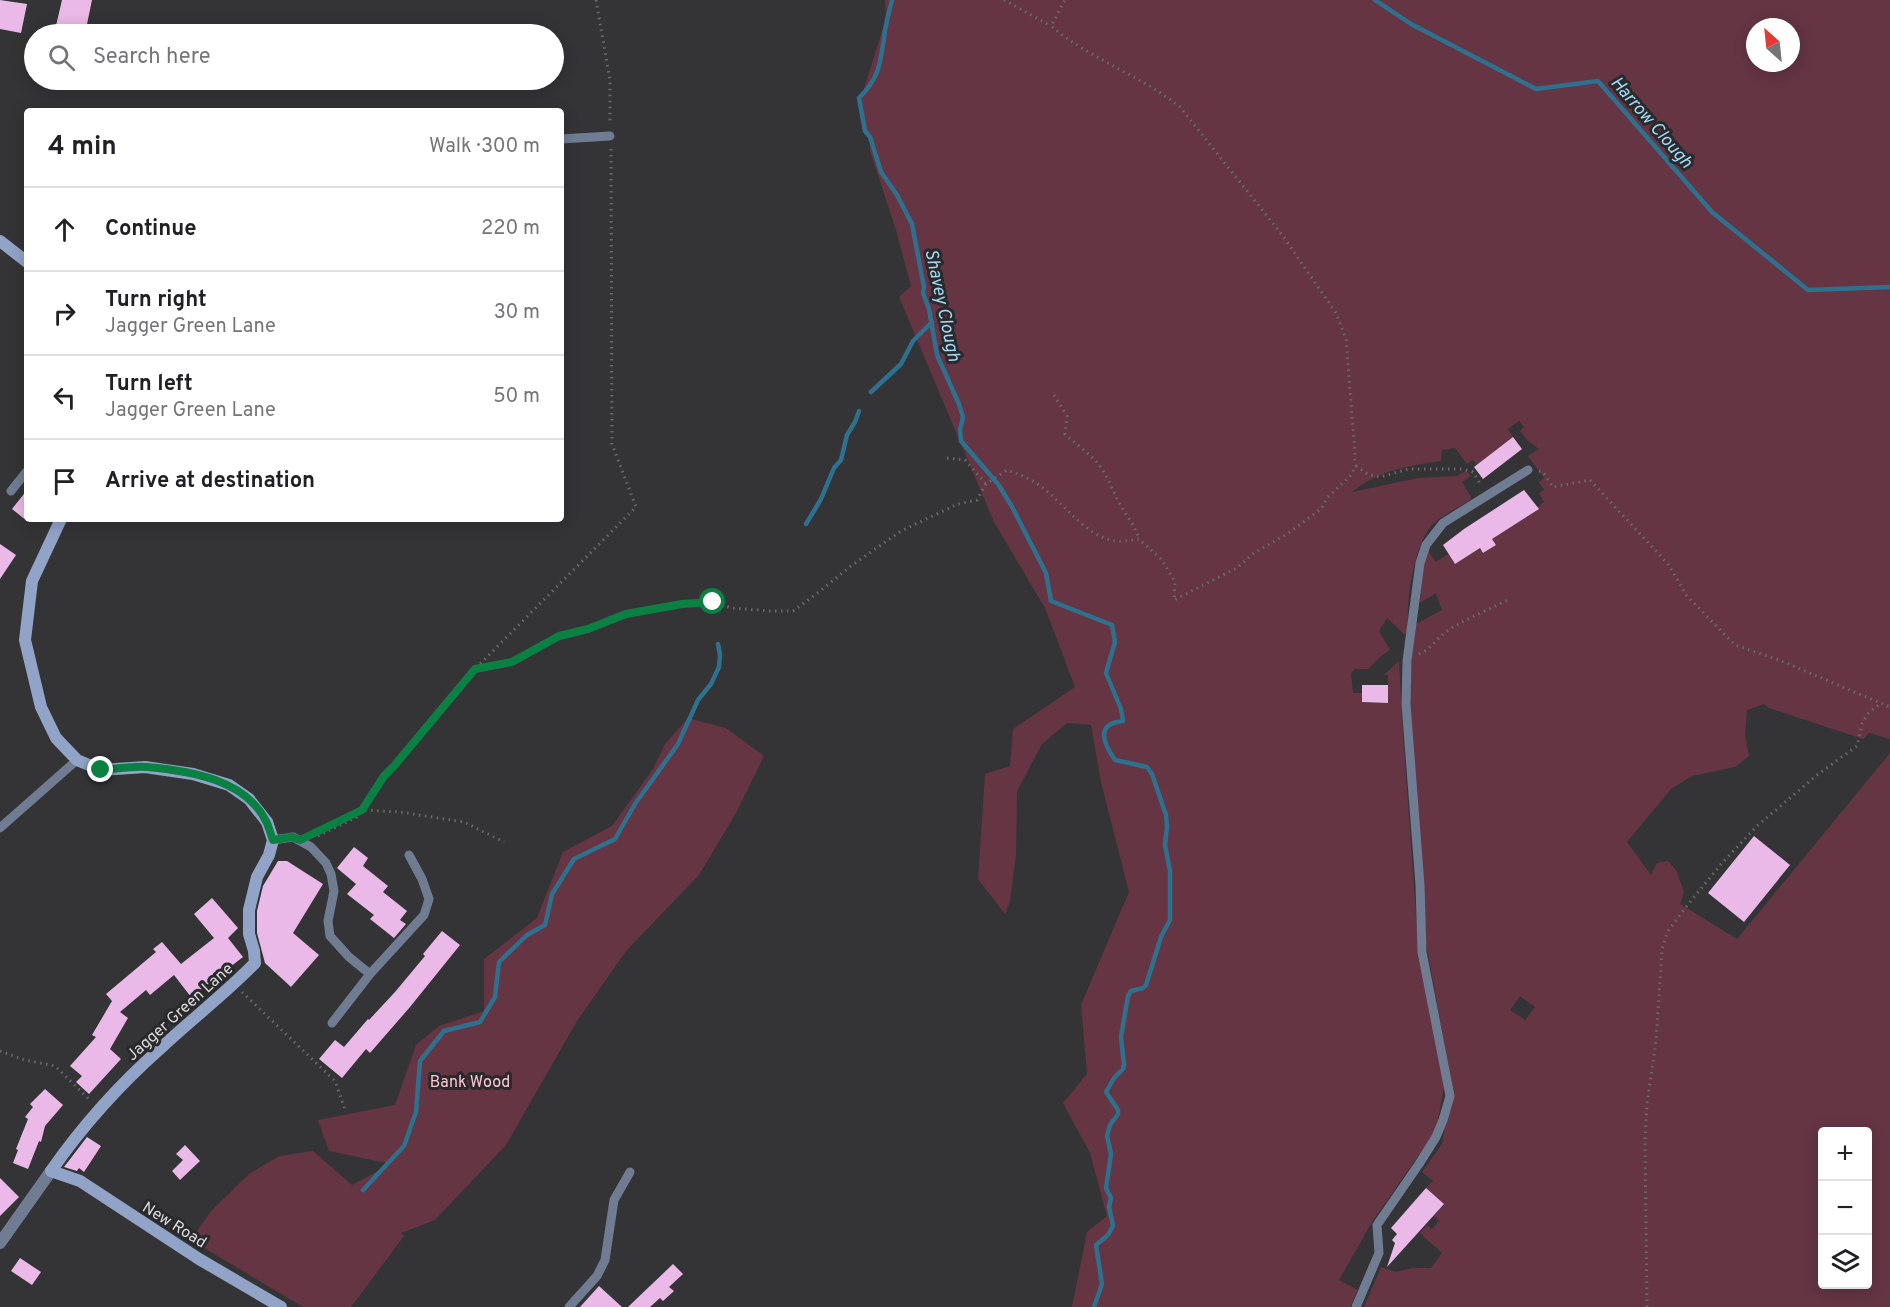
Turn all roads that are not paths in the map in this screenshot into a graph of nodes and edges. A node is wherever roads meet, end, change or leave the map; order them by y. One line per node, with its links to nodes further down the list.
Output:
1 (610, 136): 2 (lane)
2 (564, 139)
3 (0, 241): 4 (street)
4 (24, 260)
5 (1528, 470): 20 (lane)
6 (24, 475): 7 (lane)
7 (11, 491)
8 (60, 522): 9 (street)
9 (77, 760): 10 (lane); 11 (street)
10 (0, 828)
11 (273, 840): 13 (lane); 15 (street, Jagger Green Lane)
12 (409, 855): 13 (lane)
13 (370, 974): 14 (lane)
14 (332, 1023)
15 (51, 1171): 17 (street); 18 (street, New Road)
16 (630, 1172): 19 (lane)
17 (0, 1243)
18 (281, 1307)
19 (569, 1307)
20 (1356, 1307)

